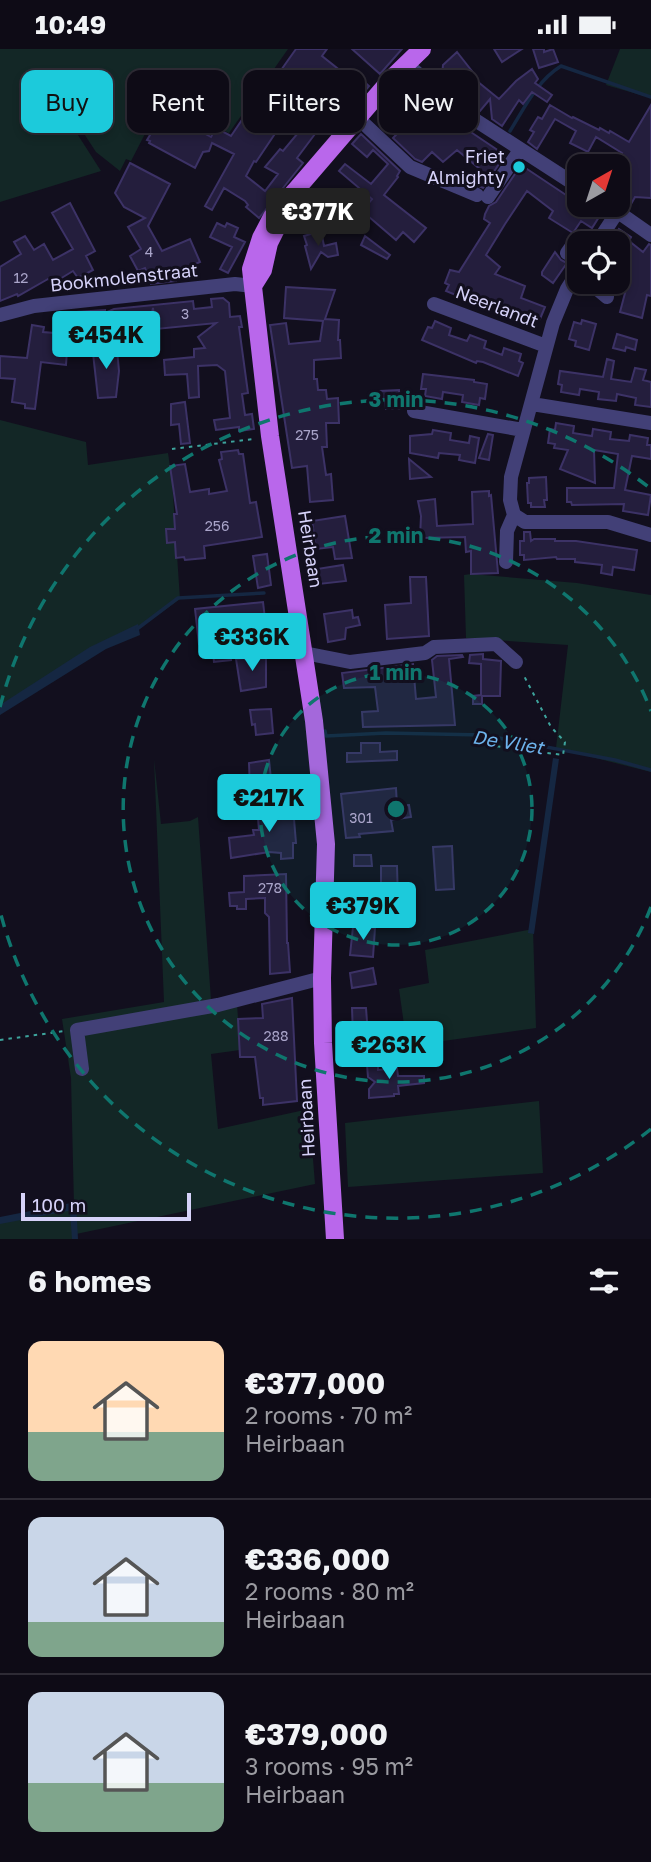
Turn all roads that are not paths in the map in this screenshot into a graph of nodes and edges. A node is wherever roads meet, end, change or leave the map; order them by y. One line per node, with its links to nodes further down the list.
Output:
1 (422, 49): 2 (main road, Heirbaan)
2 (407, 64): 3 (main road, Heirbaan); 6 (street)
3 (365, 110)
4 (365, 125): 6 (street)
5 (345, 133): 10 (main road, Heirbaan)
6 (520, 150): 7 (street)
7 (567, 179)
8 (625, 217): 9 (street)
9 (651, 236)
10 (253, 286): 15 (street, Bookmolenstraat); 24 (main road, Heirbaan)
11 (567, 289): 16 (street, Neerlandt)
12 (603, 294): 13 (street)
13 (607, 297)
14 (434, 304): 16 (street, Neerlandt)
15 (0, 315)
16 (546, 346): 17 (street, Neerlandt)
17 (532, 404): 19 (street); 20 (street, Neerlandt)
18 (414, 411): 20 (street)
19 (651, 422)
20 (523, 430): 21 (street, Neerlandt)
21 (514, 515): 22 (street); 23 (street, Neerlandt)
22 (651, 535)
23 (506, 562)
24 (304, 653): 25 (street); 26 (main road, Heirbaan)
25 (516, 662)
26 (322, 978): 27 (street); 28 (main road, Heirbaan)
27 (82, 1069)
28 (335, 1239)

